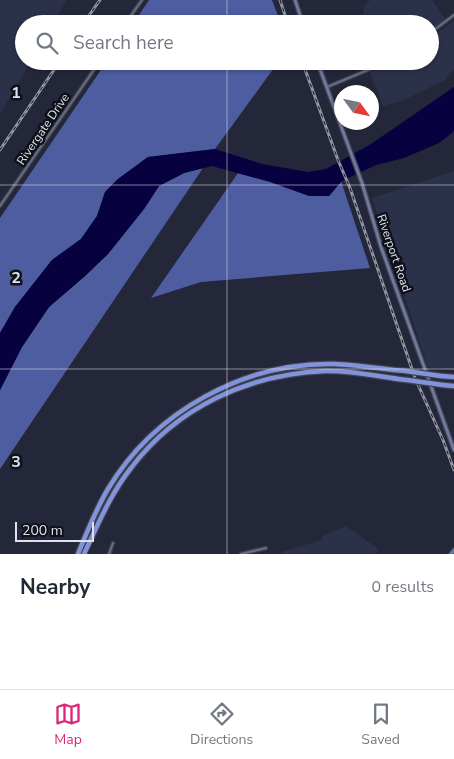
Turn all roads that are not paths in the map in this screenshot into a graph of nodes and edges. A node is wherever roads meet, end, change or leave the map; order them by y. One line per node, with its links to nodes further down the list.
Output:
1 (142, 0): 3 (street)
2 (294, 0): 4 (main road)
3 (131, 15)
4 (300, 15)
5 (454, 15): 6 (street)
6 (439, 26)
7 (94, 70): 11 (street, Rivergate Drive)
8 (320, 70): 10 (main road, Riverport Road)
9 (368, 70): 10 (street)
10 (326, 87): 14 (main road, Riverport Road)
11 (0, 206)
12 (453, 377): 18 (highway, bridge)
13 (454, 387): 19 (highway, bridge)
14 (454, 450)
15 (113, 543): 20 (street)
16 (266, 548): 21 (street)
17 (454, 550): 22 (main road)
18 (78, 554)
19 (84, 554)
20 (109, 554)
21 (241, 554)
22 (451, 554)

